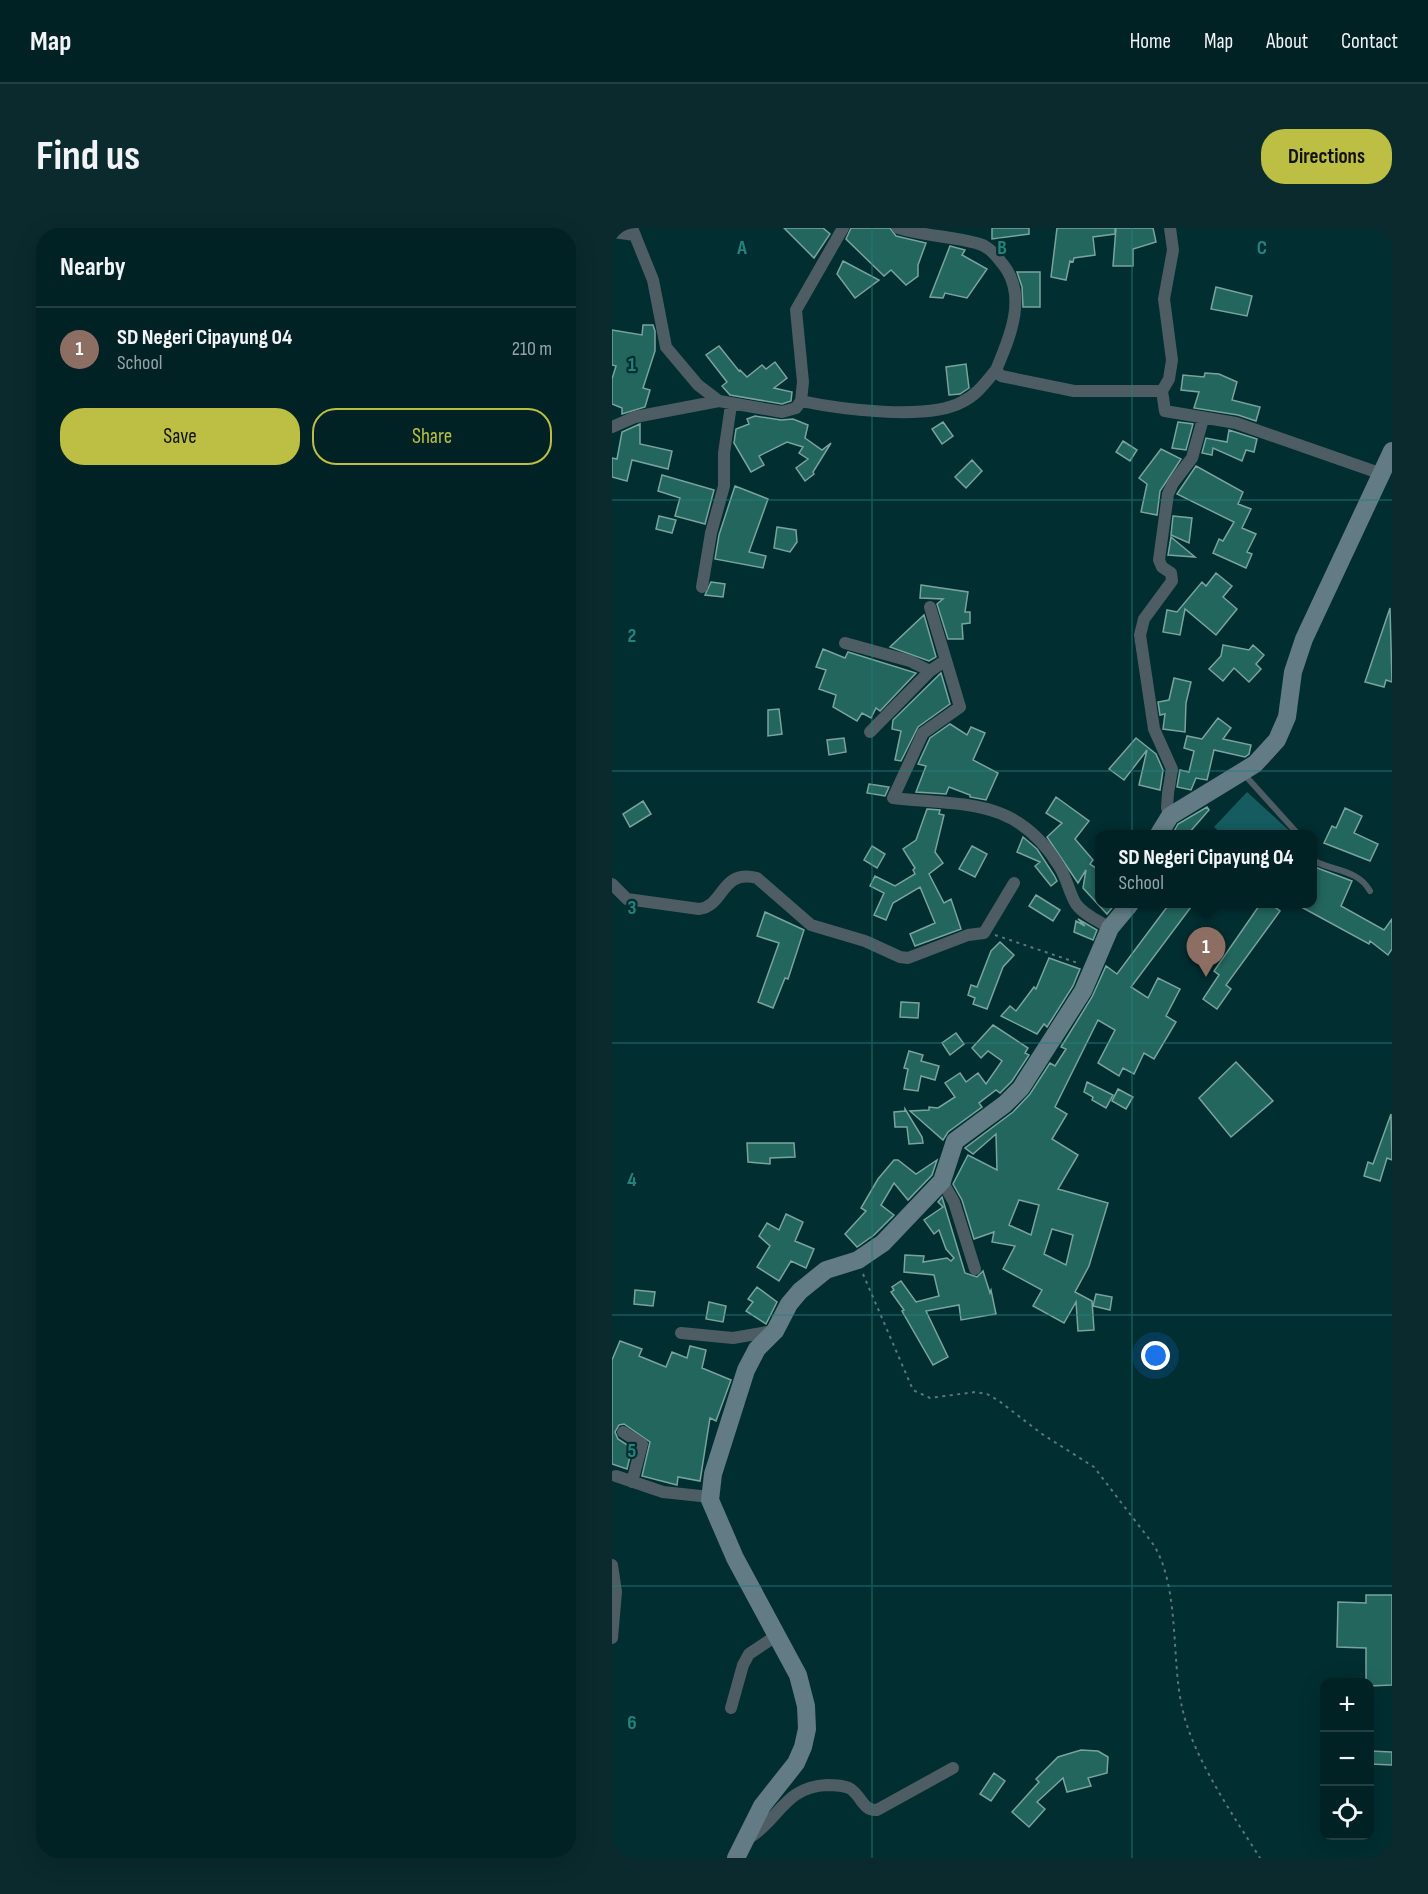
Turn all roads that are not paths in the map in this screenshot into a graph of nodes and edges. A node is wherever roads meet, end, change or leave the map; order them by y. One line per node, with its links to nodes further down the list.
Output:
1 (843, 228): 8 (street)
2 (898, 228): 6 (street)
3 (1170, 228): 7 (street)
4 (612, 232): 5 (street)
5 (633, 232): 9 (street)
6 (996, 370): 7 (street); 8 (street)
7 (1162, 391): 10 (street)
8 (801, 401): 9 (street)
9 (725, 403): 11 (street); 14 (street)
10 (1203, 419): 13 (street); 21 (street)
11 (612, 427)
12 (1392, 451): 13 (street)
13 (1382, 474): 20 (street)
14 (702, 587)
15 (930, 607): 17 (street)
16 (845, 643): 18 (street)
17 (946, 660): 18 (street); 29 (street)
18 (930, 671): 19 (street)
19 (870, 732)
20 (1243, 773): 21 (street); 23 (lane)
21 (1170, 816): 22 (street)
22 (1162, 830)
23 (1294, 830)
24 (1317, 862): 27 (lane)
25 (1014, 883): 26 (street)
26 (612, 884)
27 (1370, 891)
28 (1126, 908): 29 (street)
29 (1110, 928): 30 (street)
30 (942, 1181): 31 (street); 32 (street)
31 (975, 1269)
32 (775, 1331): 33 (street); 37 (street)
33 (681, 1333)
34 (623, 1432): 36 (street)
35 (616, 1476): 36 (street)
36 (632, 1482): 37 (street)
37 (710, 1497): 39 (street)
38 (612, 1565): 40 (street)
39 (776, 1636): 41 (street); 43 (street)
40 (612, 1638)
41 (731, 1708)
42 (953, 1768): 43 (street)
43 (740, 1850)

